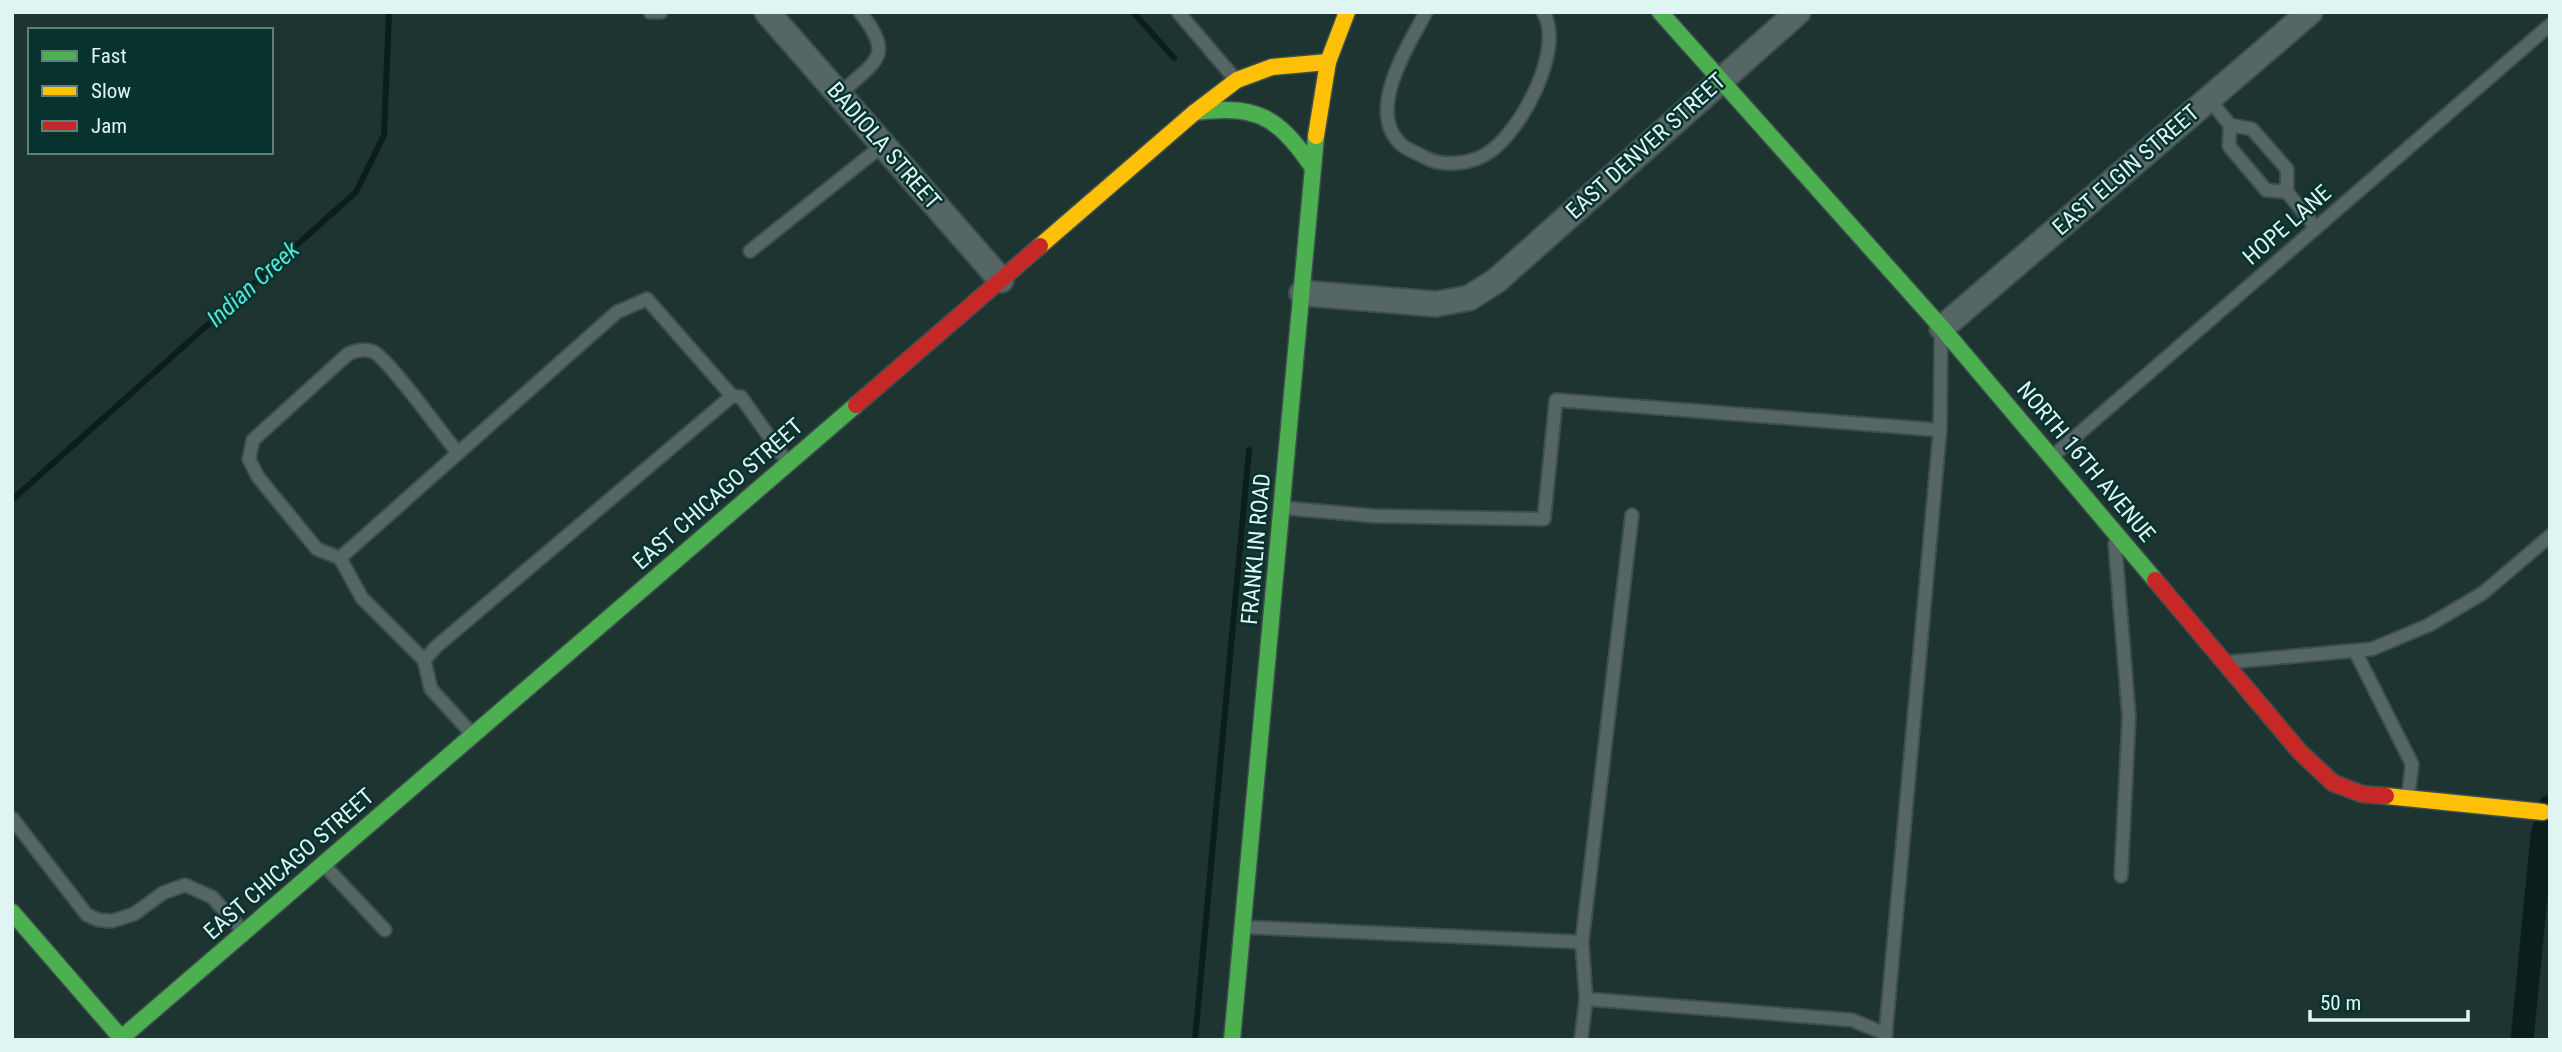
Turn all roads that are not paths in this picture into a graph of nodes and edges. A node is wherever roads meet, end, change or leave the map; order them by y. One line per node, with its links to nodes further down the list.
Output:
1 (650, 12): 2 (lane)
2 (661, 12)
3 (767, 12): 16 (street, BADIOLA STREET)
4 (860, 12): 16 (lane)
5 (1178, 12): 14 (lane)
6 (1347, 12): 13 (street)
7 (1426, 12): 8 (lane)
8 (1543, 12)
9 (1660, 12): 15 (street, NORTH 16TH AVENUE)
10 (1798, 12): 15 (street, EAST DENVER STREET)
11 (2310, 12): 17 (street, EAST ELGIN STREET)
12 (2550, 25): 23 (lane, HOPE LANE)
13 (1328, 62): 14 (street, EAST CHICAGO STREET); 21 (street, FRANKLIN ROAD)
14 (1237, 80): 18 (street, EAST CHICAGO STREET)
15 (1719, 80): 26 (street, EAST DENVER STREET); 27 (street, NORTH 16TH AVENUE)
16 (839, 95): 20 (street, BADIOLA STREET)
17 (2209, 99): 19 (lane); 27 (street, EAST ELGIN STREET)
18 (1195, 113): 21 (street); 25 (street, EAST CHICAGO STREET)
19 (2230, 125): 22 (lane); 22 (lane)
20 (883, 145): 24 (lane); 25 (street, BADIOLA STREET)
21 (1311, 165): 26 (street, FRANKLIN ROAD)
22 (2287, 192): 23 (lane)
23 (2316, 228): 31 (lane, HOPE LANE)
24 (750, 251)
25 (1001, 280): 32 (street, EAST CHICAGO STREET)
26 (1302, 293): 33 (street, FRANKLIN ROAD)
27 (1942, 327): 29 (lane); 31 (street, NORTH 16TH AVENUE)
28 (732, 396): 30 (lane); 32 (lane); 39 (lane)
29 (1940, 430): 33 (lane); 53 (lane)
30 (458, 453): 37 (lane); 37 (lane)
31 (2052, 457): 35 (street, NORTH 16TH AVENUE)
32 (788, 464): 41 (street, EAST CHICAGO STREET)
33 (1283, 507): 48 (street, FRANKLIN ROAD)
34 (1632, 515): 51 (lane)
35 (2114, 529): 40 (street, NORTH 16TH AVENUE); 46 (lane)
36 (2550, 536): 38 (lane)
37 (340, 558): 39 (lane)
38 (2355, 651): 40 (lane); 42 (lane)
39 (425, 660): 41 (lane)
40 (2226, 663): 42 (street, NORTH 16TH AVENUE)
41 (473, 735): 45 (street, EAST CHICAGO STREET)
42 (2408, 799): 43 (street, NORTH 16TH AVENUE)
43 (2546, 812)
44 (12, 818): 50 (lane)
45 (323, 864): 49 (lane); 50 (street, EAST CHICAGO STREET)
46 (2121, 876)
47 (12, 912): 54 (street)
48 (1243, 927): 51 (lane); 55 (street, FRANKLIN ROAD)
49 (385, 930)
50 (244, 932): 54 (street, EAST CHICAGO STREET)
51 (1582, 942): 52 (lane)
52 (1586, 999): 53 (lane); 56 (lane)
53 (1886, 1037)
54 (121, 1039)
55 (1232, 1040)
56 (1581, 1040)

